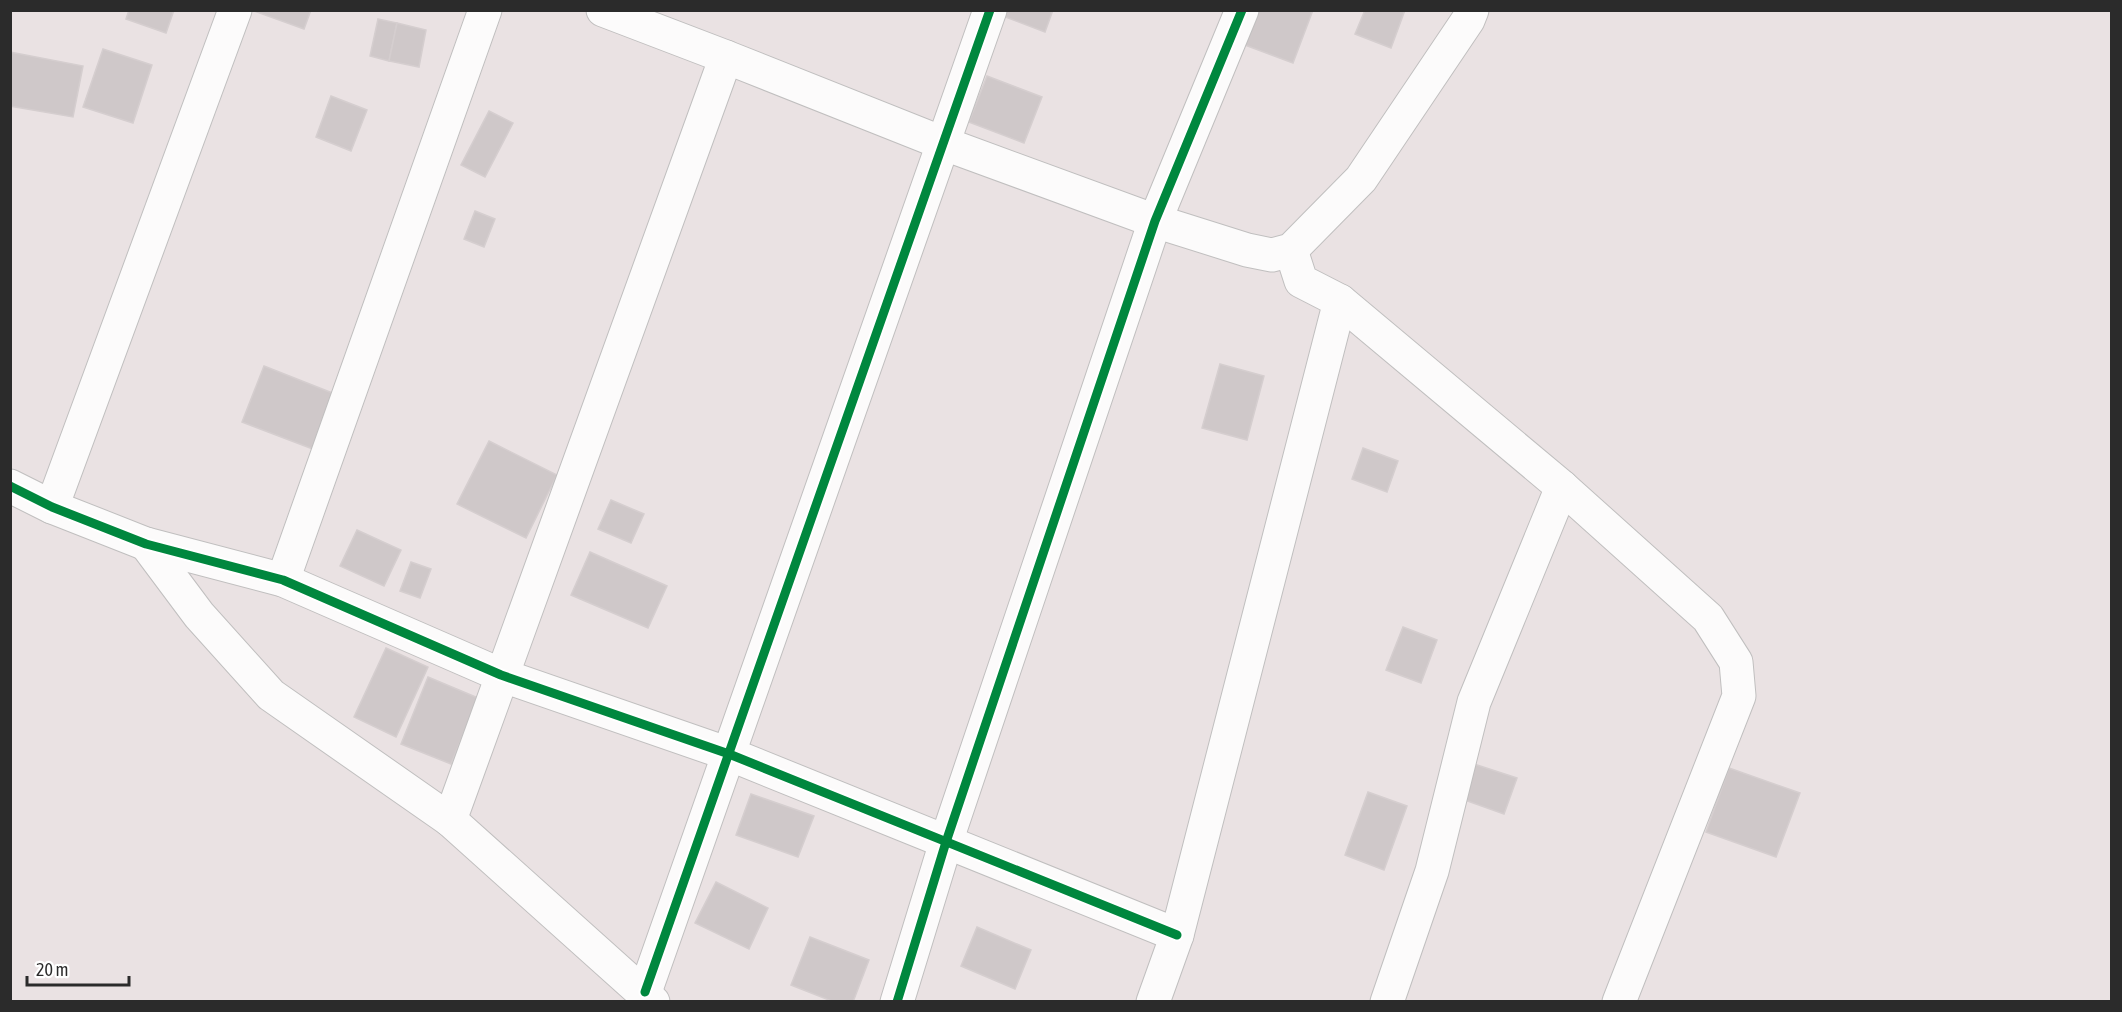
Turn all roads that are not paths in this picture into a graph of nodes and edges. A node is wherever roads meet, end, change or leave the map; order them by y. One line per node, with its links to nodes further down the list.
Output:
1 (235, 10): 14 (street)
2 (485, 10): 16 (street)
3 (603, 10): 7 (street)
4 (990, 10): 8 (street)
5 (1242, 10): 9 (street)
6 (1472, 10): 10 (street)
7 (726, 57): 8 (street); 17 (street)
8 (945, 144): 9 (street); 18 (street)
9 (1155, 221): 10 (street); 20 (street)
10 (1291, 250): 11 (street)
11 (1340, 301): 13 (street); 21 (street)
12 (10, 486): 14 (street)
13 (1562, 487): 25 (street); 26 (street)
14 (52, 507): 15 (street)
15 (146, 544): 16 (street); 19 (street)
16 (283, 580): 17 (street)
17 (501, 675): 18 (street); 19 (street)
18 (729, 754): 20 (street); 22 (street)
19 (450, 820): 22 (street)
20 (946, 842): 21 (street); 23 (street)
21 (1177, 934): 24 (street)
22 (649, 997)
23 (897, 1002)
24 (1153, 1002)
25 (1387, 1002)
26 (1619, 1002)

